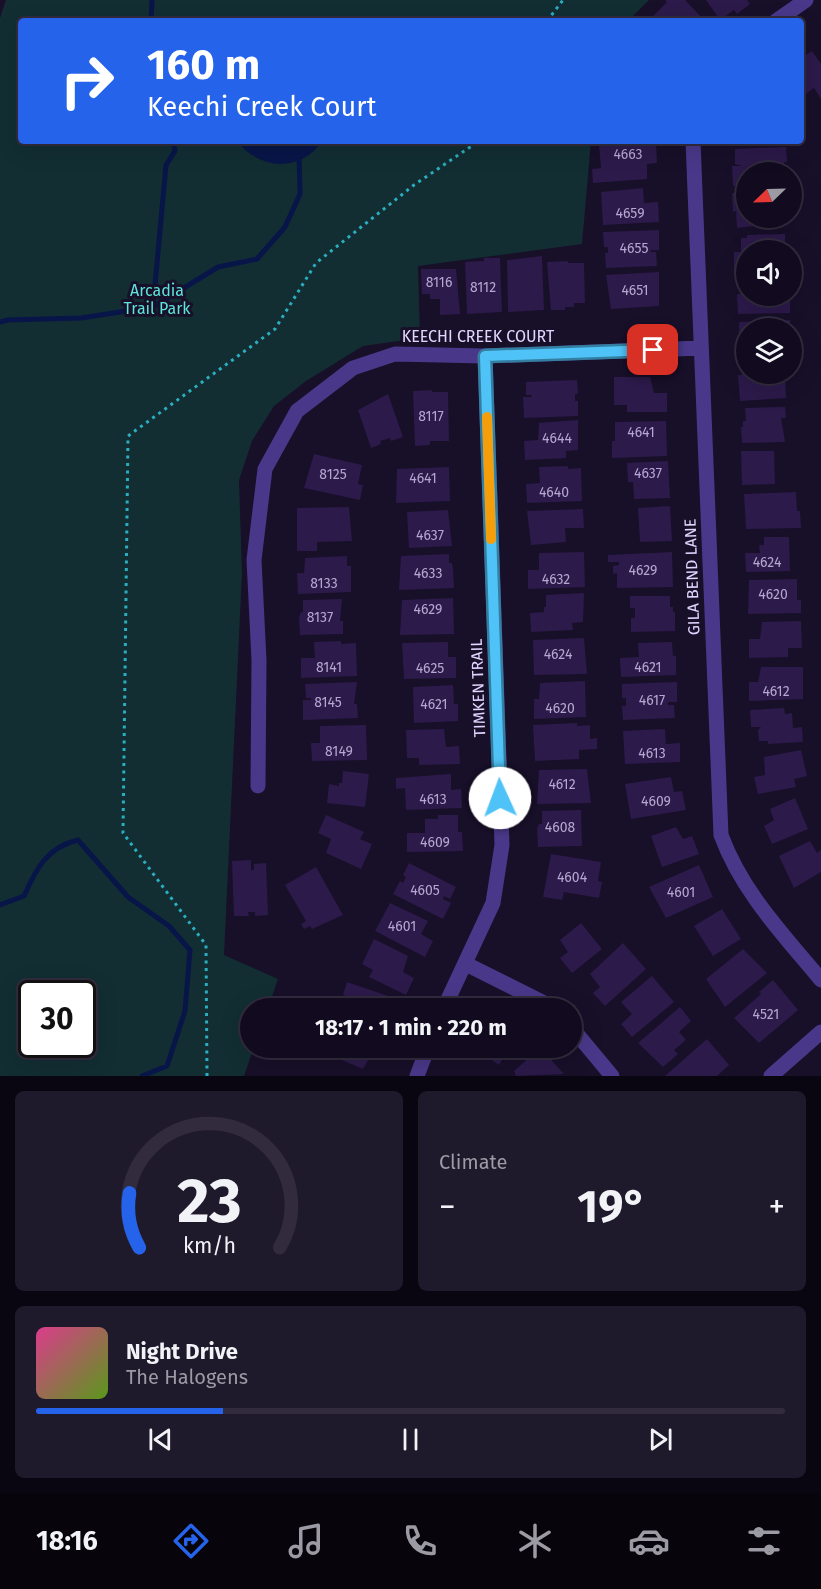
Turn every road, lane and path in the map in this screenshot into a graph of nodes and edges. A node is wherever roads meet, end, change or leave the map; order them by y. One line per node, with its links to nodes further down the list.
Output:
1 (563, 0): 3 (path)
2 (806, 0): 4 (street)
3 (549, 18)
4 (780, 18)
5 (475, 144): 17 (path)
6 (693, 144): 7 (street, GILA BEND LANE)
7 (701, 348): 8 (street, KEECHI CREEK COURT); 11 (street, GILA BEND LANE)
8 (485, 356): 9 (street, KEECHI CREEK COURT); 10 (street, TIMKEN TRAIL)
9 (258, 786)
10 (466, 964): 12 (street, TIMKEN TRAIL); 13 (street)
11 (821, 980)
12 (449, 998)
13 (534, 998)
14 (821, 1032): 20 (street)
15 (582, 1040): 19 (street)
16 (424, 1058): 18 (street)
17 (207, 1076)
18 (417, 1076)
19 (612, 1076)
20 (771, 1076)

